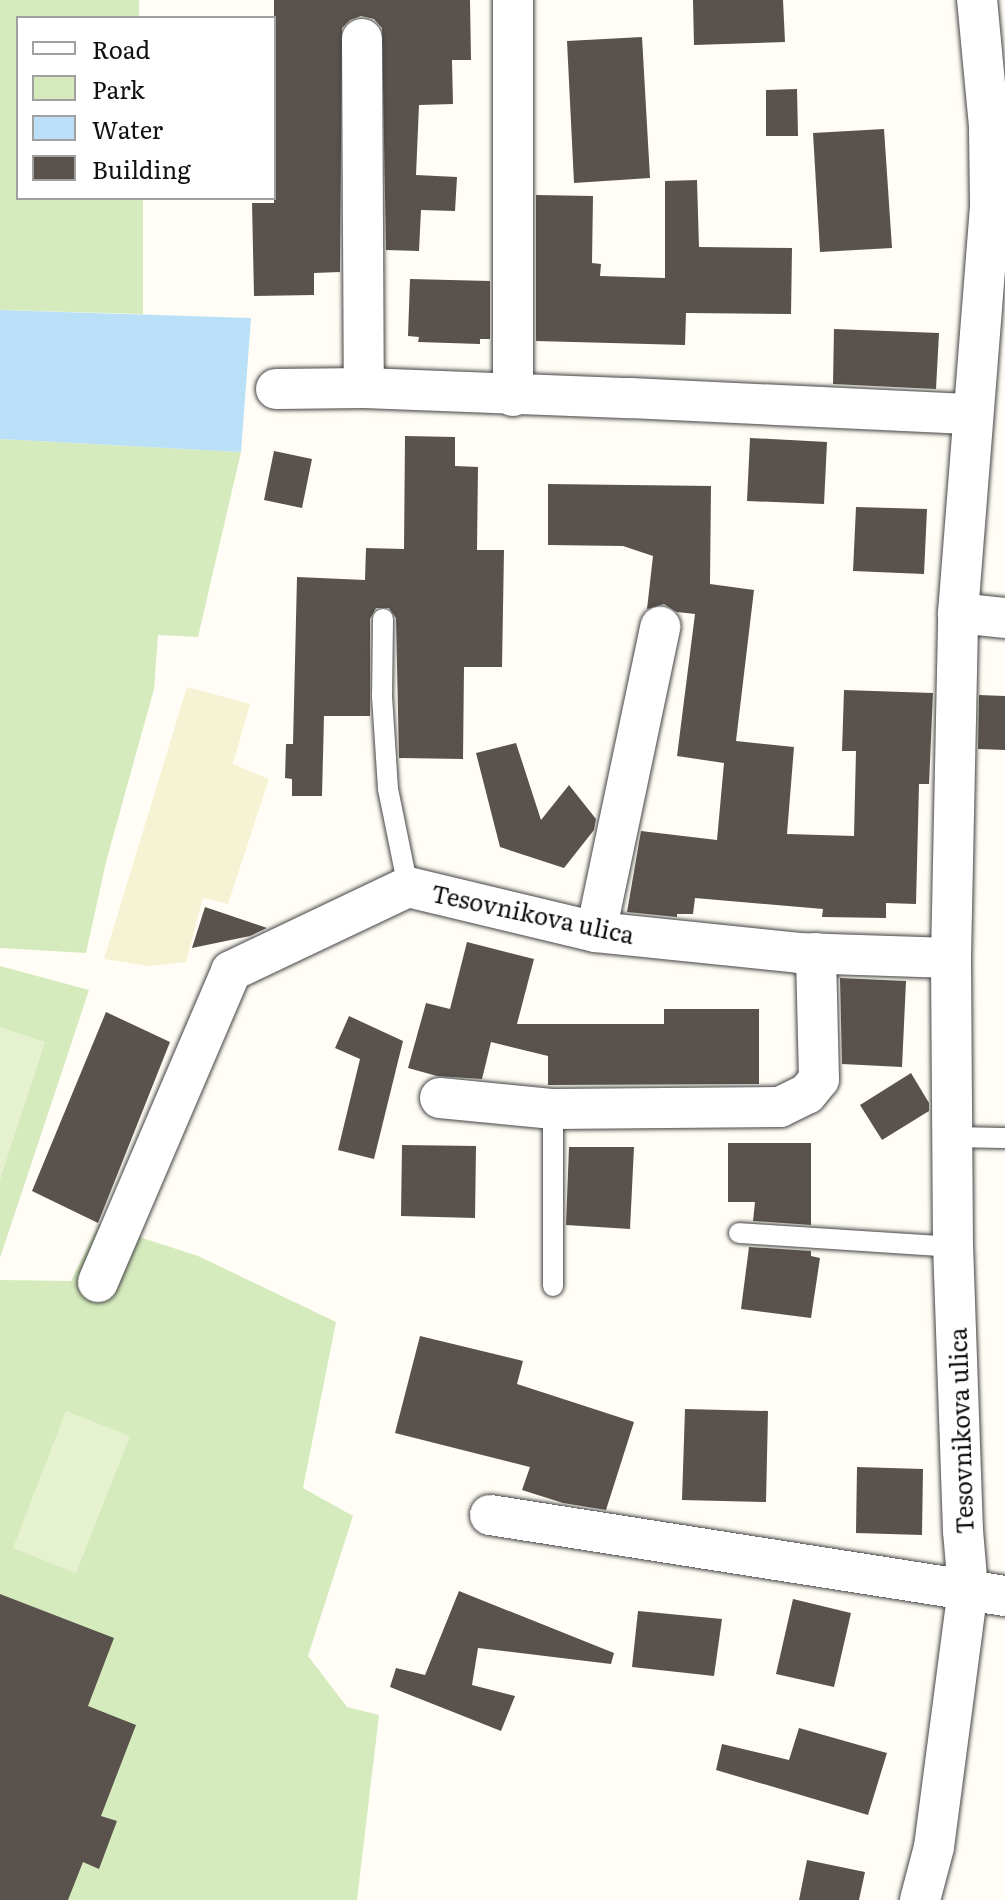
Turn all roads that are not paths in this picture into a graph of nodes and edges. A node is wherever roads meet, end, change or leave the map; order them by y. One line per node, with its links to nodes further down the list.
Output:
1 (513, 0): 7 (street)
2 (977, 0): 6 (street, Tesovnikova ulica)
3 (362, 39): 4 (street)
4 (364, 388): 5 (street); 7 (street)
5 (276, 389)
6 (985, 391): 7 (street); 8 (street, Tesovnikova ulica)
7 (513, 396)
8 (958, 613): 9 (street); 15 (street, Tesovnikova ulica)
9 (1005, 618)
10 (383, 619): 12 (lane)
11 (660, 627): 13 (street)
12 (408, 887): 13 (street, Tesovnikova ulica); 22 (street, Tesovnikova ulica)
13 (596, 932): 14 (street, Tesovnikova ulica)
14 (816, 953): 15 (street, Tesovnikova ulica); 17 (street)
15 (951, 958): 18 (street, Tesovnikova ulica)
16 (440, 1098): 17 (street)
17 (553, 1109): 23 (lane)
18 (952, 1137): 19 (lane); 21 (street, Tesovnikova ulica)
19 (1005, 1138)
20 (739, 1233): 21 (lane)
21 (953, 1247): 25 (street, Tesovnikova ulica)
22 (98, 1282)
23 (553, 1286)
24 (490, 1515): 25 (street)
25 (987, 1593): 26 (street, Tesovnikova ulica)
26 (920, 1900)

